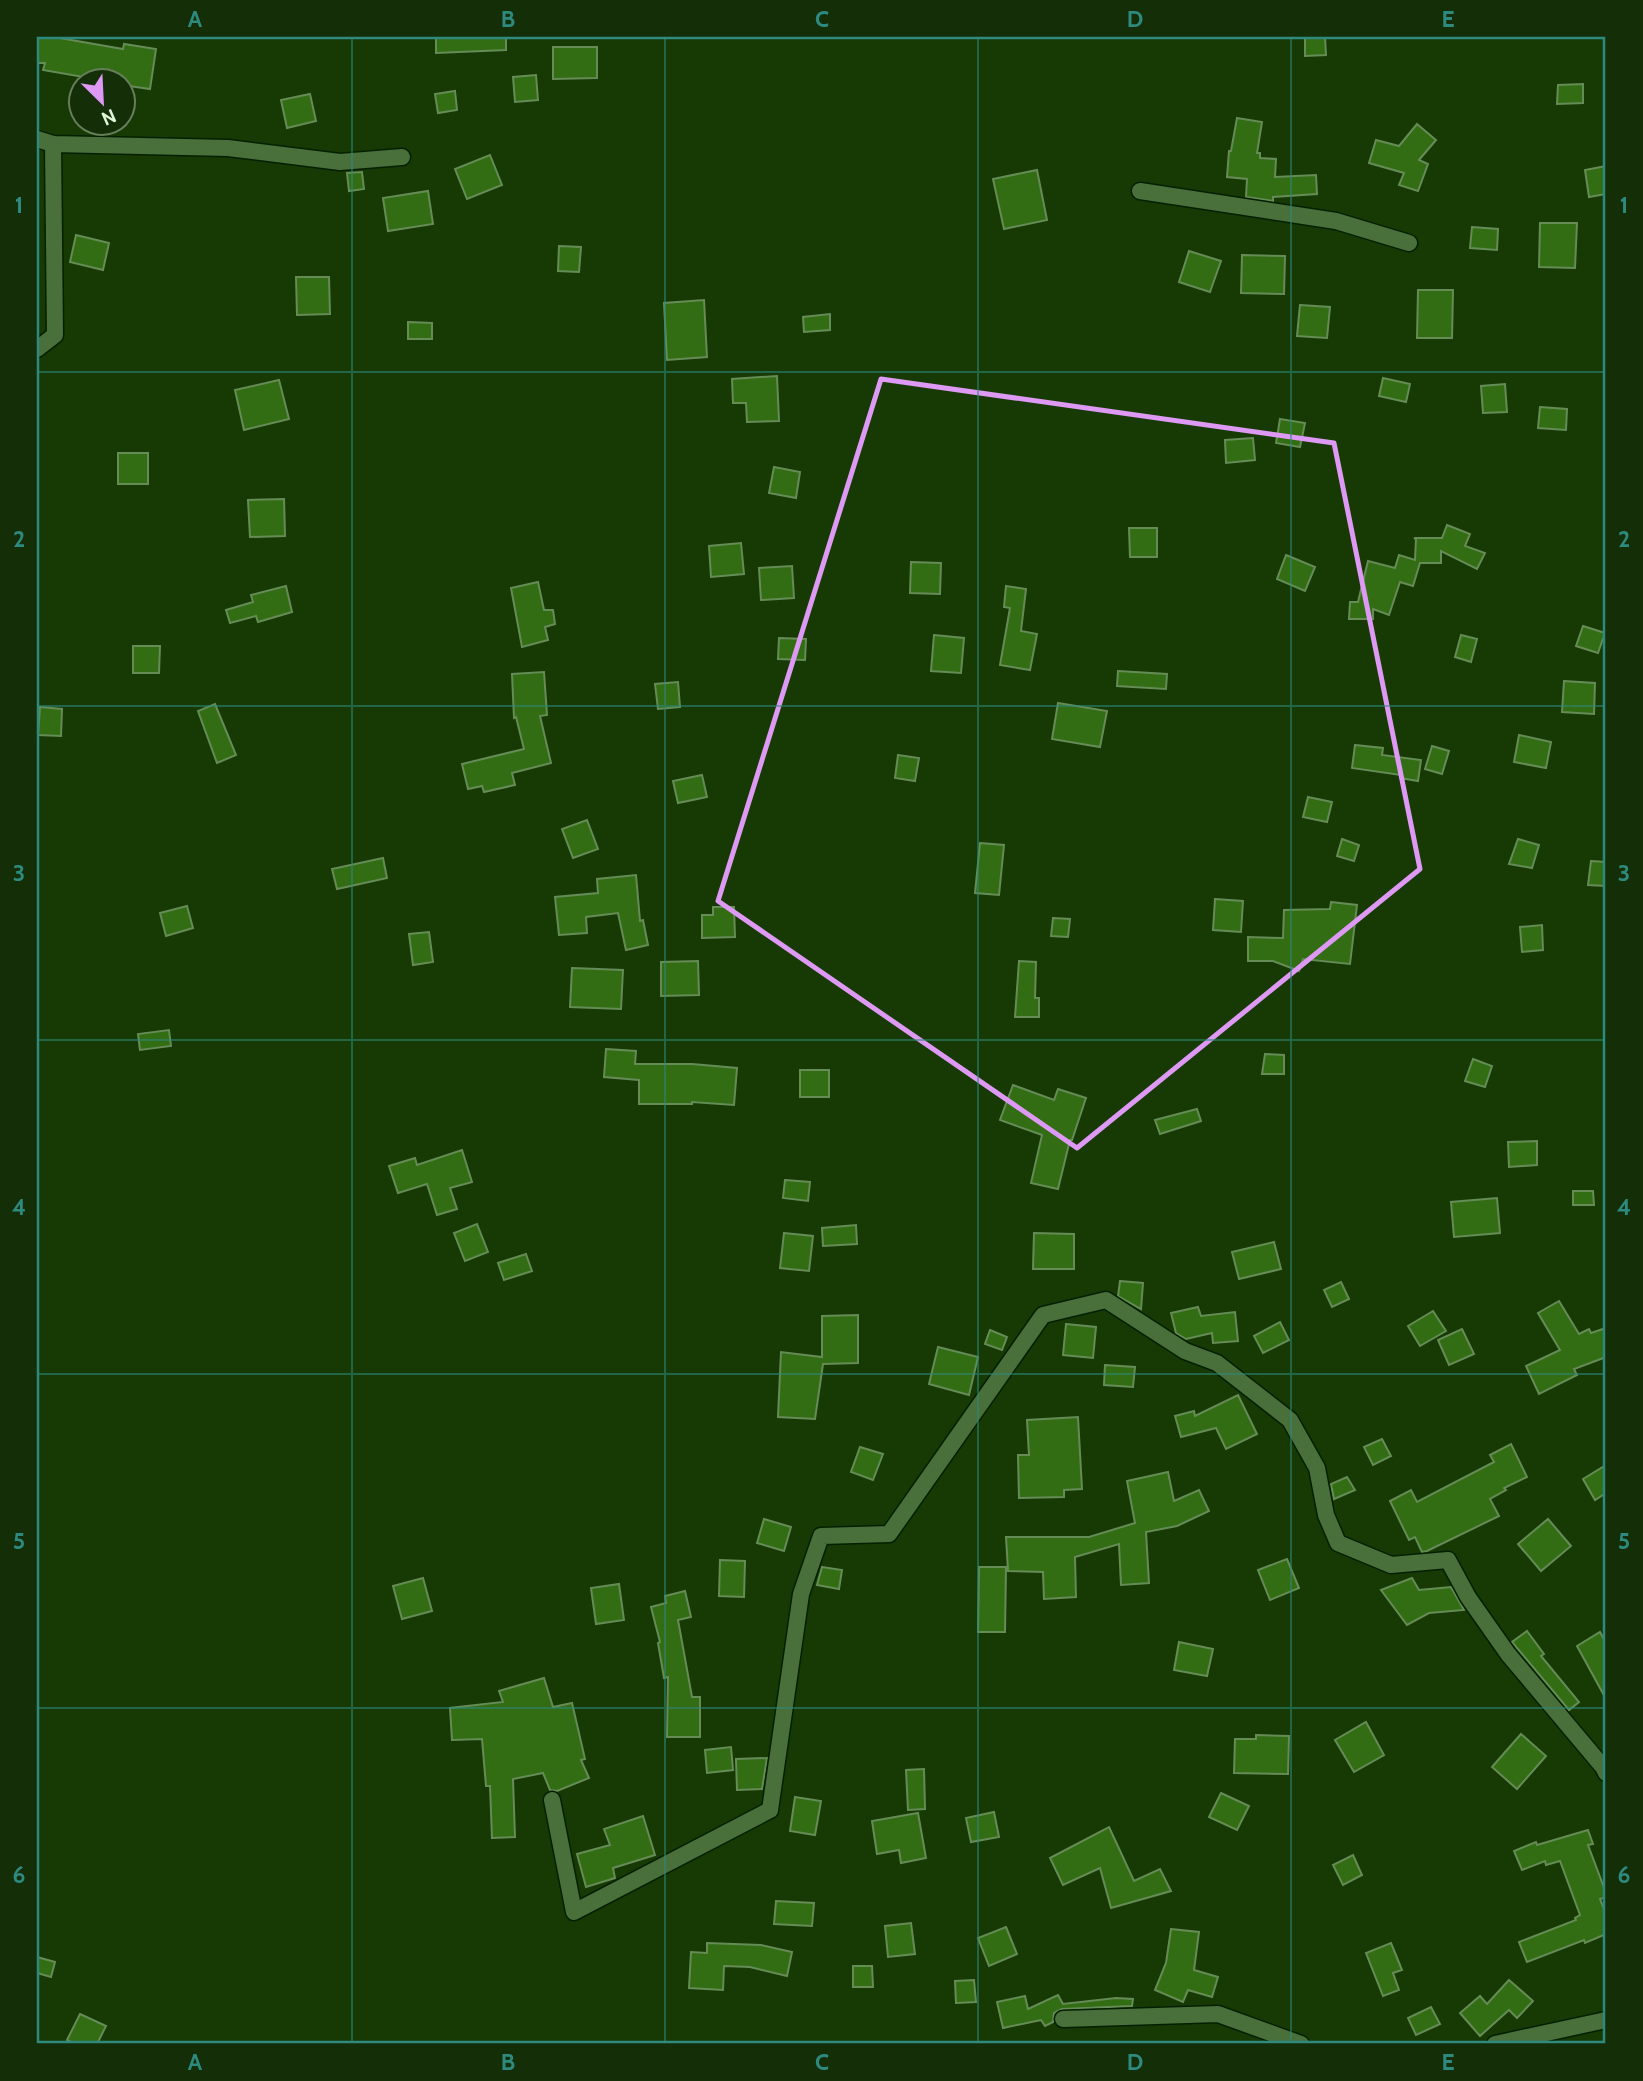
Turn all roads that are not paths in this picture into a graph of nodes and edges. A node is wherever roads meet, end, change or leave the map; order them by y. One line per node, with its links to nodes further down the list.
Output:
1 (45, 141): 2 (street); 5 (street)
2 (402, 157)
3 (1140, 191): 4 (street)
4 (1409, 243)
5 (37, 349)
6 (1606, 1773): 7 (street)
7 (552, 1800)
8 (1063, 2019): 10 (street)
9 (1606, 2020): 11 (street)
10 (1301, 2044)
11 (1495, 2044)

